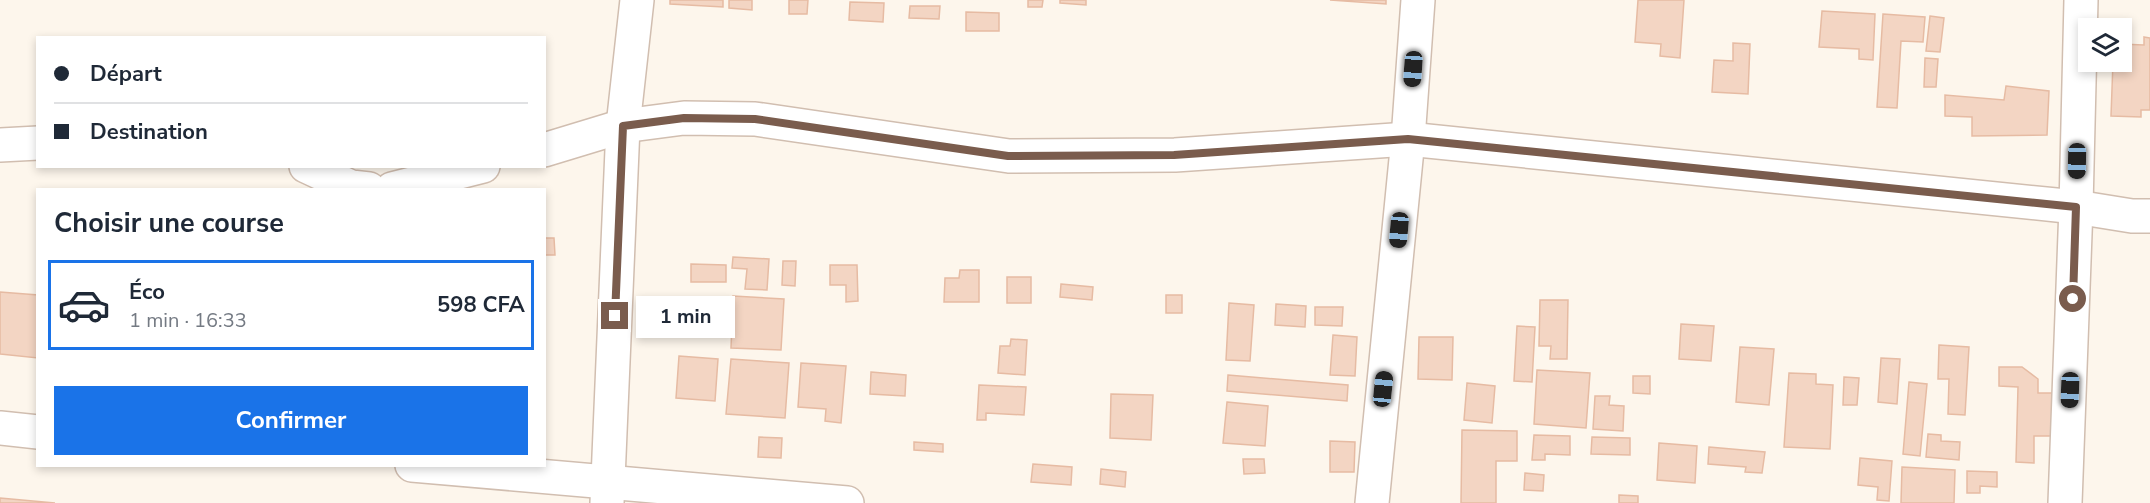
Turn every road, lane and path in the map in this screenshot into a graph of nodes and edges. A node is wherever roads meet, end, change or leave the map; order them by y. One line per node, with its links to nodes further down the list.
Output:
1 (637, 0): 4 (street)
2 (1418, 0): 5 (street)
3 (2081, 0): 13 (street)
4 (623, 126): 5 (street); 8 (street); 18 (street)
5 (1408, 139): 13 (street); 20 (street)
6 (36, 143): 7 (street)
7 (0, 145)
8 (546, 149)
9 (310, 168): 11 (street)
10 (475, 168): 12 (street)
11 (360, 188)
12 (396, 188)
13 (2076, 207): 14 (street); 21 (street)
14 (2150, 216)
15 (0, 428): 16 (street)
16 (36, 432)
17 (426, 467): 18 (street)
18 (607, 493): 19 (street)
19 (847, 503)
20 (1372, 503)
21 (2065, 503)

